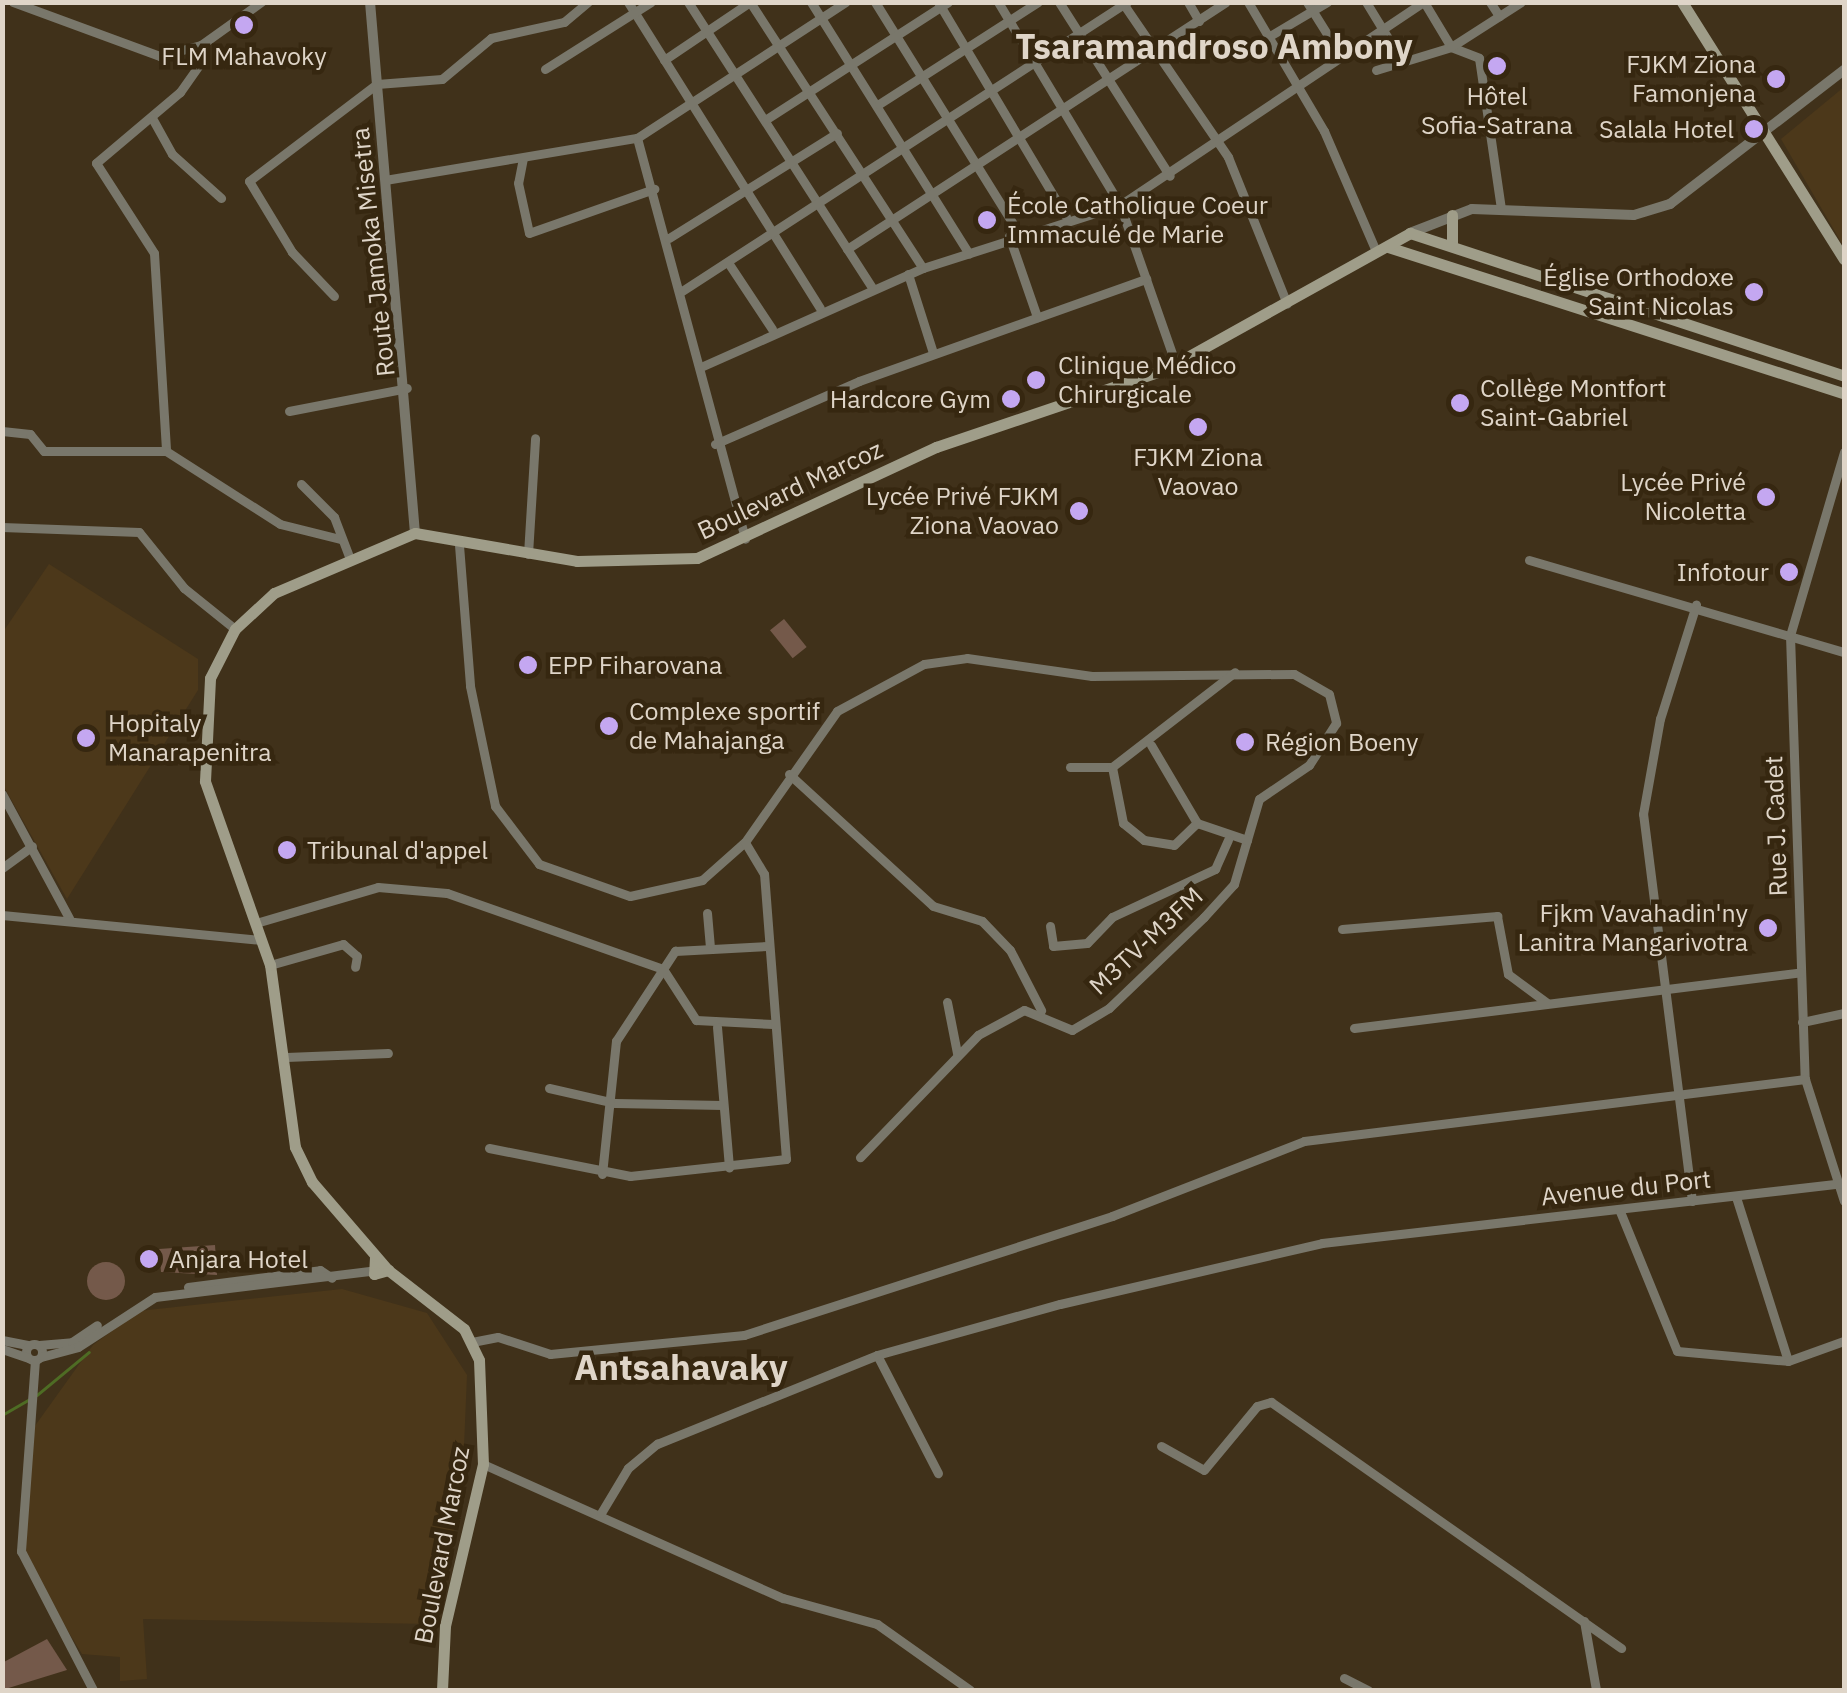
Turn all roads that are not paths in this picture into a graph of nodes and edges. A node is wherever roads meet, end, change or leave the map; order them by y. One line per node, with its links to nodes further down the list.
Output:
1 (13, 2): 37 (street)
2 (261, 2): 37 (street)
3 (370, 2): 54 (street, Route Jamoka Misetra)
4 (588, 2): 54 (street)
5 (628, 2): 27 (street)
6 (650, 2): 27 (street)
7 (688, 2): 33 (street)
8 (811, 2): 29 (street)
9 (846, 2): 29 (street)
10 (875, 2): 35 (street)
11 (998, 2): 30 (street)
12 (1038, 2): 30 (street)
13 (1059, 2): 34 (street)
14 (1188, 2): 31 (street)
15 (1226, 2): 31 (street)
16 (1248, 2): 36 (street)
17 (1327, 2): 26 (street)
18 (1366, 2): 32 (street)
19 (1424, 2): 32 (street); 39 (street)
20 (1490, 2): 28 (street)
21 (1521, 2): 28 (street)
22 (1682, 2): 64 (main road)
23 (1124, 3): 34 (street); 41 (street)
24 (751, 4): 33 (street); 38 (street)
25 (943, 4): 35 (street); 40 (street)
26 (1310, 7): 36 (street); 42 (street)
27 (634, 14): 43 (street); 47 (street)
28 (1499, 16): 39 (street)
29 (823, 18): 38 (street); 46 (street)
30 (1009, 21): 40 (street); 45 (street)
31 (1199, 21): 41 (street)
32 (1381, 27): 42 (street); 44 (street)
33 (706, 32): 43 (street); 50 (street)
34 (1079, 33): 45 (street); 52 (street)
35 (897, 36): 46 (street); 51 (street)
36 (1268, 38): 53 (street)
37 (201, 46): 60 (street)
38 (778, 47): 50 (street); 56 (street)
39 (1451, 47): 44 (street); 81 (street)
40 (966, 49): 51 (street); 55 (street)
41 (1152, 53): 52 (street); 67 (street)
42 (1339, 54): 53 (street)
43 (664, 60): 57 (street)
44 (1402, 61): 48 (street)
45 (1035, 63): 55 (street); 59 (street)
46 (854, 64): 56 (street); 58 (street)
47 (545, 69)
48 (1376, 70)
49 (1844, 70): 64 (street, Boulevard Marcoz)
50 (735, 75): 57 (street); 61 (street)
51 (922, 76): 58 (street); 62 (street)
52 (1110, 80): 59 (street); 72 (street)
53 (1293, 83): 67 (street); 91 (street)
54 (377, 84): 74 (street, Route Jamoka Misetra); 103 (street)
55 (990, 90): 62 (street); 65 (street)
56 (810, 92): 61 (street); 63 (street)
57 (692, 102): 66 (street); 76 (street)
58 (879, 104): 68 (street)
59 (1063, 109): 65 (street); 79 (street)
60 (152, 118): 78 (street); 119 (street)
61 (765, 120): 70 (street)
62 (950, 120): 68 (street); 71 (street)
63 (837, 133): 70 (street); 73 (street)
64 (1768, 134): 81 (street, Boulevard Marcoz); 94 (main road)
65 (1022, 136): 71 (street); 83 (street)
66 (637, 138): 69 (street); 75 (street)
67 (1209, 139): 72 (street); 104 (street)
68 (906, 148): 73 (street); 77 (street)
69 (524, 158): 74 (street); 75 (street)
70 (793, 160): 76 (street); 80 (street)
71 (979, 165): 77 (street); 86 (street)
72 (1170, 176): 79 (street)
73 (866, 177): 80 (street); 84 (street)
74 (386, 180): 113 (street, Route Jamoka Misetra)
75 (654, 189): 88 (street)
76 (748, 190): 87 (street); 88 (street)
77 (935, 191): 84 (street); 92 (street)
78 (221, 198)
79 (1120, 206): 83 (street); 99 (street)
80 (820, 208): 87 (street); 90 (street)
81 (1502, 208): 82 (street, Boulevard Marcoz)
82 (1452, 215): 85 (street, Boulevard Marcoz); 89 (main road)
83 (1066, 216): 86 (street)
84 (893, 221): 90 (street); 96 (street)
85 (1410, 233): 89 (main road); 91 (main road, Boulevard Marcoz)
86 (1013, 234): 92 (street); 107 (street)
87 (775, 236): 95 (street); 105 (street)
88 (670, 238): 101 (street)
89 (1452, 244): 93 (main road)
90 (847, 249): 100 (street)
91 (1382, 249): 98 (main road); 104 (main road, Boulevard Marcoz)
92 (969, 254): 96 (street)
93 (1496, 258): 98 (main road); 102 (main road)
94 (1844, 259)
95 (730, 264): 101 (street); 108 (street)
96 (924, 268): 97 (street)
97 (908, 274): 100 (street); 109 (street)
98 (1490, 276): 106 (main road)
99 (1146, 279): 107 (street); 110 (street)
100 (873, 289): 105 (street)
101 (682, 291): 111 (street)
102 (1593, 291): 106 (main road); 112 (main road)
103 (334, 296)
104 (1288, 304): 110 (main road, Boulevard Marcoz)
105 (820, 308): 108 (street)
106 (1586, 308): 114 (main road)
107 (1037, 318): 109 (street)
108 (772, 329): 111 (street)
109 (933, 353): 118 (street)
110 (1176, 365): 124 (main road, Boulevard Marcoz)
111 (703, 366): 118 (street)
112 (1844, 376)
113 (407, 388): 115 (street); 123 (street, Route Jamoka Misetra)
114 (1844, 393)
115 (290, 411)
116 (2, 430): 119 (street)
117 (534, 438): 127 (street)
118 (715, 444): 124 (street)
119 (166, 450): 125 (street)
120 (1844, 452): 132 (street, Rue J. Cadet)
121 (301, 484): 125 (street)
122 (2, 527): 131 (street)
123 (416, 533): 126 (main road, Boulevard Marcoz); 128 (main road)
124 (745, 538): 127 (main road, Boulevard Marcoz)
125 (340, 539): 128 (street)
126 (458, 545): 127 (main road, Boulevard Marcoz); 143 (street)
127 (528, 554)
128 (350, 559): 131 (main road)
129 (1529, 560): 130 (street)
130 (1696, 605): 132 (street); 159 (street)
131 (235, 628): 149 (main road)
132 (1790, 634): 133 (street); 158 (street, Rue J. Cadet)
133 (1844, 652)
134 (1235, 672): 135 (street); 138 (street); 142 (street, M3TV-M3FM)
135 (1151, 745): 137 (street); 140 (street)
136 (1070, 767): 137 (street)
137 (1112, 767): 140 (street)
138 (789, 774): 143 (street); 162 (street)
139 (2, 794): 144 (street)
140 (1197, 824): 141 (street)
141 (1228, 840): 142 (street); 150 (street)
142 (1247, 840): 162 (street, M3TV-M3FM)
143 (744, 842): 153 (street)
144 (32, 846): 145 (street); 148 (street)
145 (2, 868)
146 (707, 913): 154 (street)
147 (2, 915): 148 (street)
148 (70, 918): 152 (street)
149 (256, 923): 152 (main road); 157 (street)
150 (1050, 926)
151 (1342, 929): 161 (street)
152 (260, 940): 155 (main road)
153 (768, 946): 154 (street); 165 (street)
154 (710, 947): 157 (street)
155 (270, 965): 156 (street); 170 (main road)
156 (355, 968)
157 (663, 969): 166 (street); 174 (street)
158 (1801, 972): 159 (street); 164 (street, Rue J. Cadet)
159 (1668, 990): 161 (street); 173 (street)
160 (947, 1002): 169 (street)
161 (1548, 1002): 167 (street)
162 (1041, 1010): 169 (street)
163 (1844, 1013): 164 (street)
164 (1802, 1022): 171 (street, Rue J. Cadet)
165 (773, 1024): 166 (street); 178 (street)
166 (717, 1027): 175 (street)
167 (1354, 1028)
168 (388, 1053): 170 (street)
169 (957, 1053): 177 (street)
170 (286, 1058): 185 (main road)
171 (1805, 1079): 173 (street); 180 (street, Rue J. Cadet)
172 (549, 1088): 174 (street)
173 (1682, 1091): 182 (street); 191 (street)
174 (616, 1103): 175 (street); 179 (street)
175 (724, 1105): 178 (street)
176 (490, 1148): 179 (street)
177 (860, 1157)
178 (729, 1167): 179 (street)
179 (602, 1174)
180 (1841, 1184): 181 (street, Avenue du Port); 183 (street, Rue J. Cadet)
181 (1736, 1197): 182 (street, Avenue du Port); 196 (street)
182 (1692, 1201): 184 (street, Avenue du Port)
183 (1844, 1201)
184 (1619, 1209): 194 (street, Avenue du Port); 196 (street)
185 (374, 1258): 186 (main road); 187 (main road)
186 (388, 1270): 187 (main road); 191 (main road)
187 (371, 1271): 188 (street)
188 (332, 1278): 192 (street); 195 (street)
189 (2, 1340): 192 (street)
190 (1844, 1341): 196 (street)
191 (472, 1342): 198 (main road, Boulevard Marcoz)
192 (34, 1345): 195 (street); 195 (street)
193 (2, 1349): 195 (street)
194 (877, 1355): 199 (street); 200 (street, Avenue du Port)
195 (34, 1358): 204 (street)
196 (1788, 1361)
197 (1162, 1446): 201 (street)
198 (483, 1464): 200 (street); 205 (main road, Boulevard Marcoz)
199 (938, 1473)
200 (601, 1513): 206 (street)
201 (1583, 1618): 202 (street); 208 (street)
202 (1621, 1648)
203 (1344, 1678): 207 (street)
204 (93, 1690)
205 (442, 1690)
206 (970, 1690)
207 (1368, 1690)
208 (1596, 1690)

